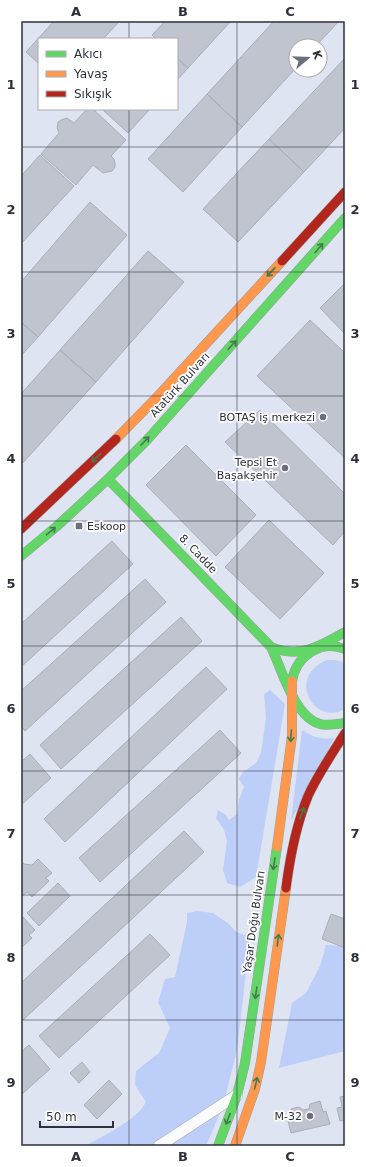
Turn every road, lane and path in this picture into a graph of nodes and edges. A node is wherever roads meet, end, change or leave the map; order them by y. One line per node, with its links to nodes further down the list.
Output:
1 (345, 192): 4 (main road, Atatürk Bulvarı, one-way to 4)
2 (345, 218): 3 (main road, Atatürk Bulvarı, one-way to 2)
3 (108, 479): 5 (main road, Atatürk Bulvarı, one-way to 3); 7 (main road, 8. Cadde)
4 (21, 529)
5 (21, 556)
6 (345, 632): 8 (main road, Yaşar Doğu Bulvarı)
7 (271, 647): 8 (main road, Yaşar Doğu Bulvarı); 10 (main road)
8 (315, 649): 9 (main road, Yaşar Doğu Bulvarı); 10 (main road, Yaşar Doğu Bulvarı)
9 (345, 649)
10 (292, 697): 11 (main road); 13 (main road, Yaşar Doğu Bulvarı, one-way to 13)
11 (345, 723)
12 (345, 733): 16 (main road, one-way to 12)
13 (237, 1095): 14 (street); 15 (main road, Yaşar Doğu Bulvarı, one-way to 15)
14 (159, 1146)
15 (218, 1146)
16 (235, 1146)

